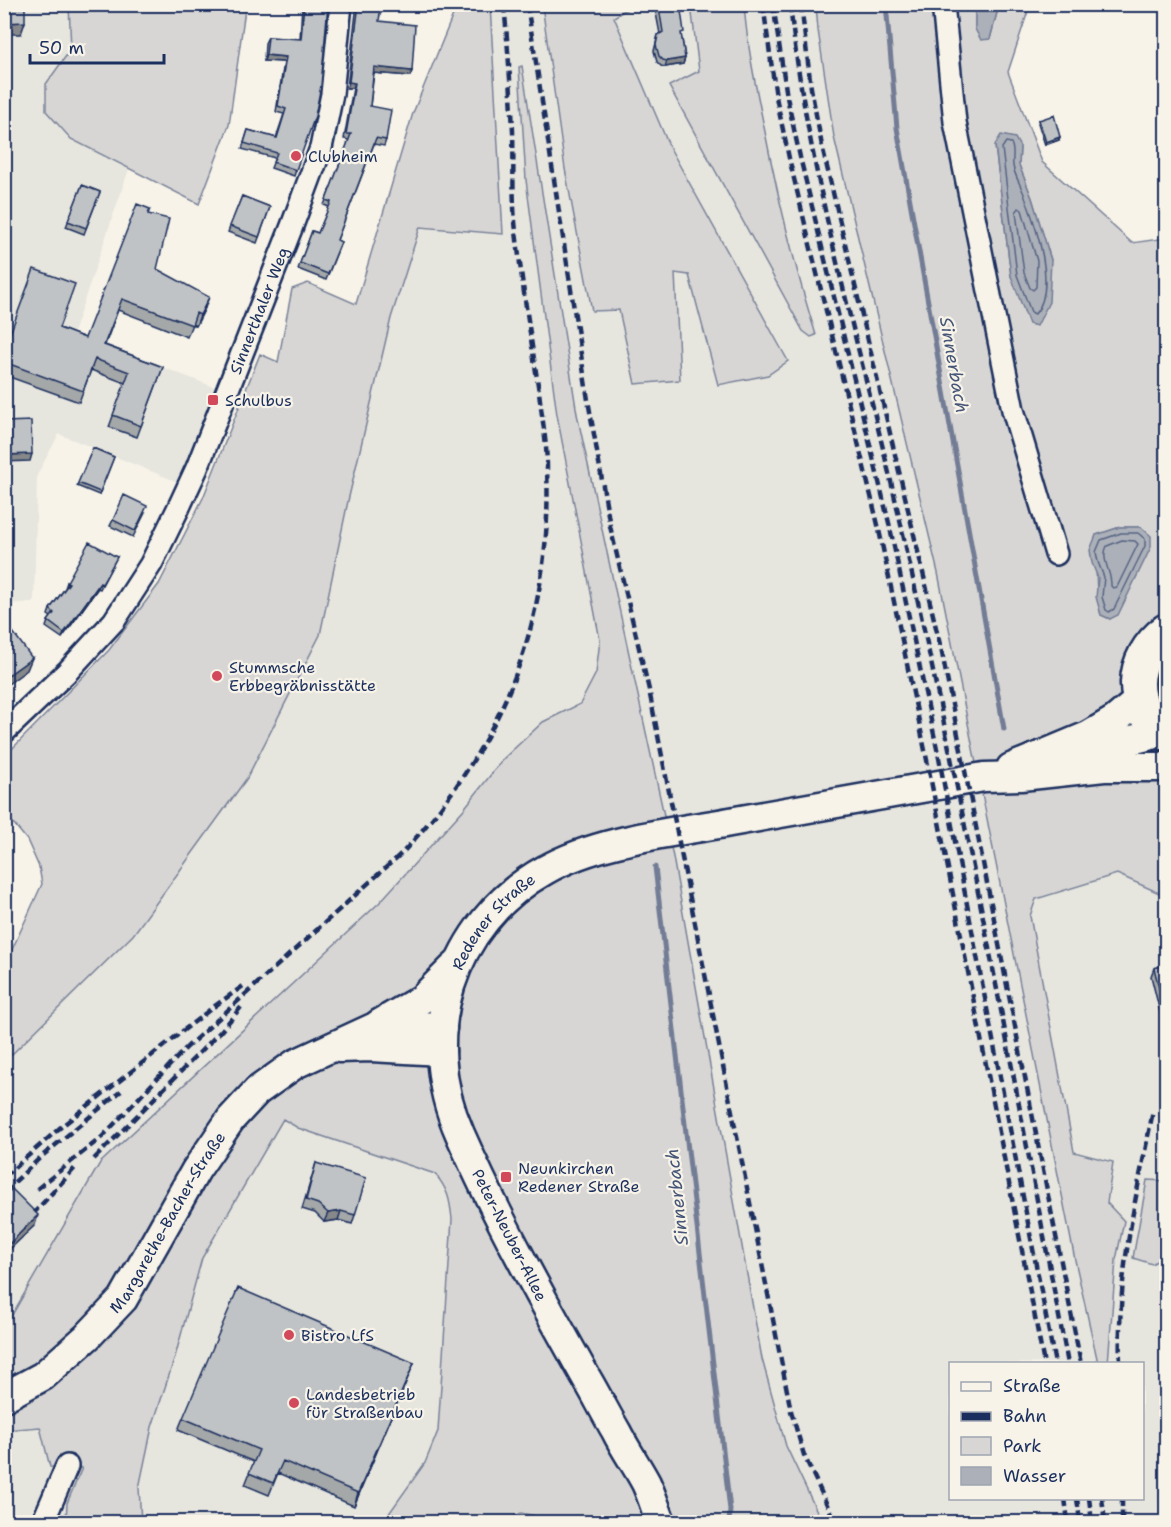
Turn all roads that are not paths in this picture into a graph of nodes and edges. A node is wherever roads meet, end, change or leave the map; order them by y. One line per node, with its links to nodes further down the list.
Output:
1 (342, 4): 6 (street, Sinnerthaler Weg)
2 (943, 4): 3 (street)
3 (1056, 554)
4 (1167, 631): 5 (main road)
5 (1140, 699): 7 (main road); 8 (main road)
6 (4, 732)
7 (1165, 732): 8 (main road)
8 (1018, 766): 10 (main road)
9 (1167, 767): 10 (main road)
10 (984, 777): 11 (main road, Redener Straße)
11 (460, 961): 12 (main road); 13 (main road, Redener Straße)
12 (373, 1028): 13 (main road, Margarethe-Bacher-Straße); 14 (main road, Margarethe-Bacher-Straße)
13 (442, 1039): 14 (main road, Margarethe-Bacher-Straße); 16 (main road, Peter-Neuber-Allee)
14 (329, 1048): 15 (main road, Margarethe-Bacher-Straße)
15 (4, 1397)
16 (615, 1430): 19 (main road, Peter-Neuber-Allee); 20 (main road, Peter-Neuber-Allee)
17 (67, 1467): 18 (street)
18 (43, 1522)
19 (644, 1522)
20 (661, 1522)

